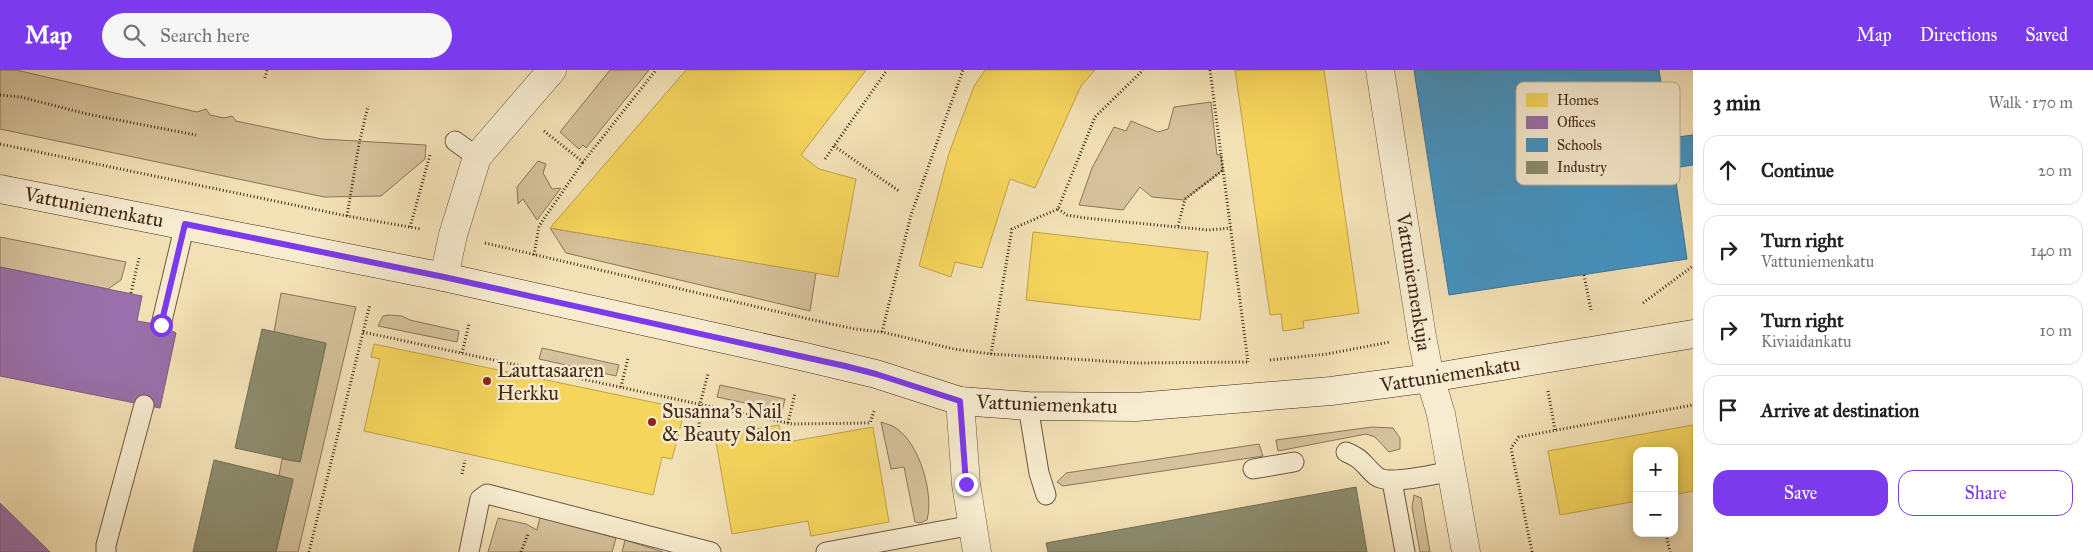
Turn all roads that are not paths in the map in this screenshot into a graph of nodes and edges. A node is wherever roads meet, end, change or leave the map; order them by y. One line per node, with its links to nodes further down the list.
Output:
1 (552, 70): 4 (street)
2 (1380, 70): 10 (street, Vattuniemenkuja)
3 (455, 141): 4 (lane)
4 (477, 157): 7 (street)
5 (0, 188): 6 (street, Vattuniemenkatu)
6 (185, 224): 7 (street, Vattuniemenkatu); 8 (lane)
7 (444, 277): 11 (street, Vattuniemenkatu)
8 (161, 325)
9 (1693, 334): 10 (street, Vattuniemenkatu)
10 (1430, 378): 13 (street, Vattuniemenkatu); 17 (street, Vattuniemenkuja)
11 (960, 401): 13 (street, Vattuniemenkatu); 20 (street)
12 (144, 405): 21 (lane)
13 (1028, 406): 19 (lane)
14 (1346, 452): 18 (lane)
15 (1294, 462): 16 (lane)
16 (1253, 469)
17 (1452, 471): 18 (lane); 27 (street, Vattuniemenkuja)
18 (1392, 481): 26 (lane)
19 (1046, 495)
20 (973, 525): 24 (lane); 25 (street)
21 (106, 552)
22 (469, 552): 23 (lane)
23 (711, 552)
24 (826, 552)
25 (977, 552)
26 (1405, 552)
27 (1466, 552)

